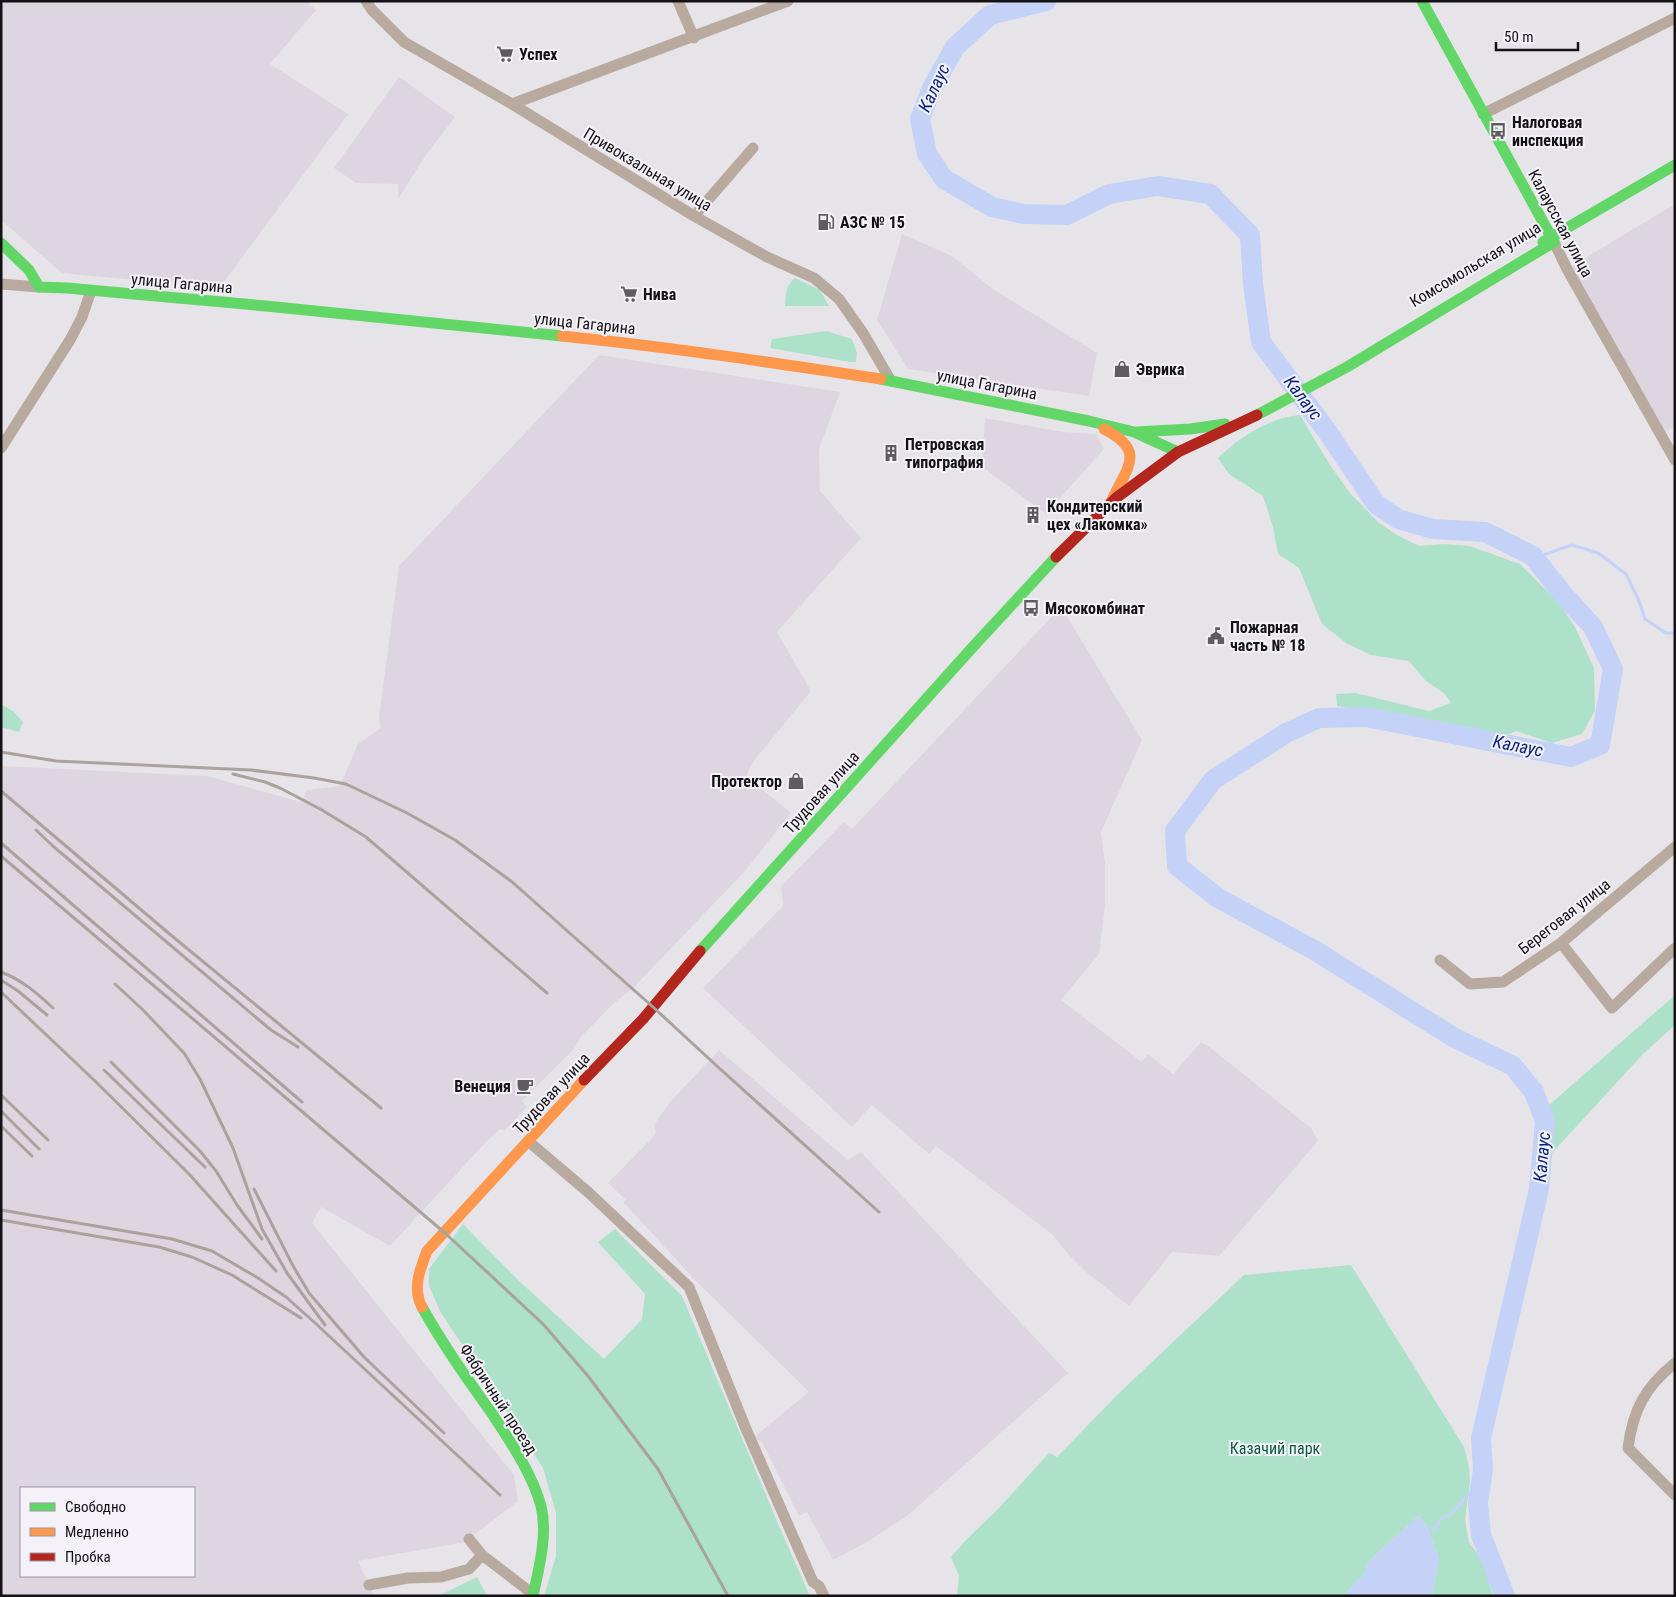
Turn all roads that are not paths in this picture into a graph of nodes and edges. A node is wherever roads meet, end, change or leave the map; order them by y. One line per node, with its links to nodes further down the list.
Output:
1 (366, 1): 7 (street, Привокзальная улица)
2 (678, 1): 6 (street)
3 (788, 1): 6 (street)
4 (1422, 1): 8 (main road, Калаусская улица)
5 (1675, 18): 8 (street)
6 (694, 38): 7 (street)
7 (512, 104): 11 (street, Привокзальная улица)
8 (1483, 114): 12 (main road, Калаусская улица)
9 (753, 148): 11 (street)
10 (1675, 165): 12 (main road, Комсомольская улица)
11 (694, 216): 17 (street, Привокзальная улица)
12 (1552, 241): 18 (main road, Комсомольская улица); 23 (street, Калаусская улица)
13 (1, 243): 15 (main road)
14 (1, 284): 15 (street)
15 (39, 287): 16 (main road, улица Гагарина)
16 (91, 291): 17 (main road, улица Гагарина); 21 (street)
17 (891, 381): 19 (main road, улица Гагарина)
18 (1256, 416): 20 (main road); 22 (main road, Трудовая улица)
19 (1089, 421): 20 (main road, улица Гагарина); 24 (main road)
20 (1134, 432): 22 (main road, улица Гагарина)
21 (1, 448)
22 (1178, 452): 24 (main road, Трудовая улица)
23 (1675, 460)
24 (1110, 504): 29 (main road, Трудовая улица)
25 (1673, 850): 26 (street, Береговая улица)
26 (1561, 943): 27 (street); 28 (street, Береговая улица)
27 (1675, 948)
28 (1440, 960)
29 (528, 1140): 30 (main road, Трудовая улица); 37 (street)
30 (445, 1232): 36 (main road, Фабричный проезд)
31 (1675, 1363): 32 (street)
32 (1675, 1495)
33 (469, 1539): 34 (street)
34 (482, 1555): 35 (street); 36 (street)
35 (368, 1585)
36 (533, 1595)
37 (824, 1596)

